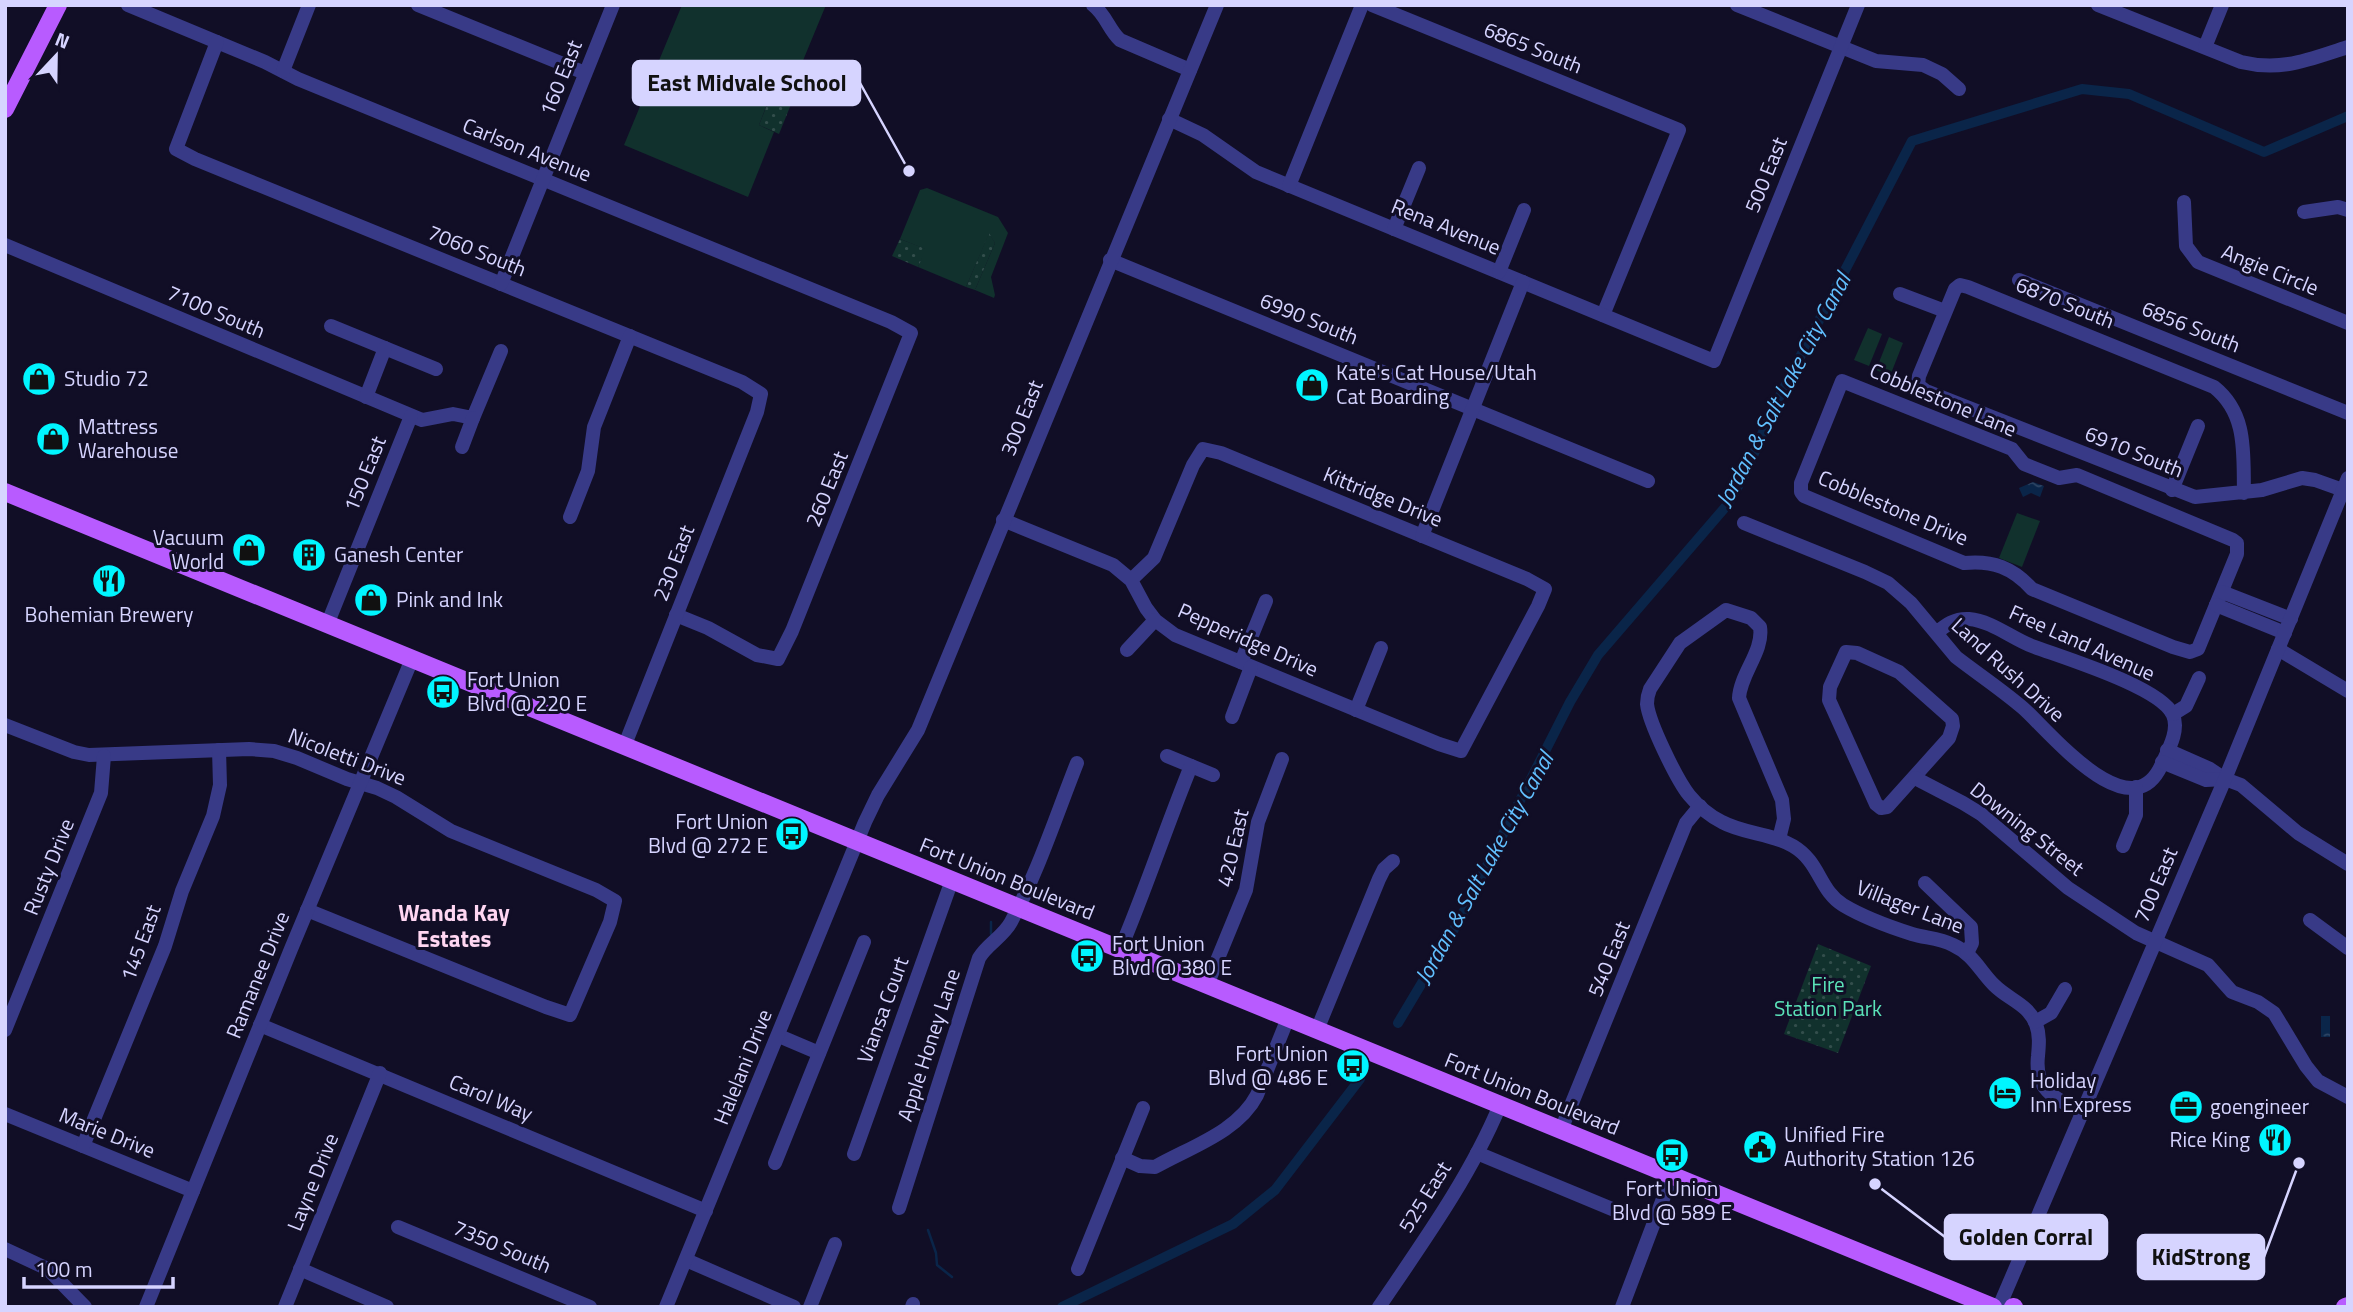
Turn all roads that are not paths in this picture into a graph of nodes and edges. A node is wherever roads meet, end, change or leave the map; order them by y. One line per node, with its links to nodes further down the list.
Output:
1 (58, 5): 22 (main road)
2 (128, 5): 14 (street, Carlson Avenue)
3 (309, 5): 19 (street)
4 (418, 5): 20 (street)
5 (613, 5): 20 (street, 160 East)
6 (1093, 5): 18 (street)
7 (1217, 5): 18 (street, 300 East)
8 (1362, 5): 26 (street)
9 (1372, 5): 40 (street, 6865 South)
10 (1737, 5): 15 (street)
11 (1858, 5): 15 (street, 500 East)
12 (2098, 5): 16 (street)
13 (2222, 5): 16 (street)
14 (216, 42): 19 (street, Carlson Avenue); 37 (street, 7060 South)
15 (1841, 47): 21 (street); 47 (street, 500 East)
16 (2205, 47): 17 (street)
17 (2348, 47)
18 (1190, 70): 23 (street, 300 East)
19 (283, 71): 25 (street, Carlson Avenue)
20 (586, 74): 25 (street, 160 East)
21 (1959, 89)
22 (6, 104)
23 (1169, 119): 26 (street, Rena Avenue); 33 (street, 300 East)
24 (1419, 168): 31 (street)
25 (542, 179): 37 (street, 160 East); 43 (street, Carlson Avenue)
26 (1289, 186): 31 (street, Rena Avenue)
27 (2184, 202): 41 (street, Angie Circle)
28 (1524, 209): 34 (street)
29 (2348, 210): 30 (street)
30 (2304, 212)
31 (1394, 229): 34 (street, Rena Avenue)
32 (5, 245): 50 (street, 7100 South)
33 (1110, 260): 51 (street, 6990 South); 64 (street, 300 East)
34 (1499, 272): 36 (street, Rena Avenue)
35 (2019, 280): 52 (street, 6856 South)
36 (1523, 282): 40 (street, Rena Avenue); 51 (street)
37 (500, 284): 44 (street, 7060 South)
38 (1900, 294): 39 (street)
39 (1945, 312): 60 (street, 6910 South); 62 (street, 6870 South)
40 (1603, 315): 47 (street, Rena Avenue)
41 (2348, 323)
42 (331, 326): 45 (street)
43 (911, 333): 70 (street, 260 East)
44 (630, 337): 49 (street, 7060 South); 63 (street)
45 (385, 348): 48 (street); 50 (street)
46 (501, 351): 54 (street)
47 (1714, 361)
48 (436, 369)
49 (761, 394): 70 (street, 230 East)
50 (366, 397): 53 (street, 7100 South)
51 (1472, 409): 58 (street, 6990 South); 66 (street)
52 (2348, 413)
53 (411, 416): 54 (street); 72 (street, 150 East)
54 (474, 418): 56 (street)
55 (2198, 426): 60 (street)
56 (462, 447)
57 (1815, 448): 68 (street, Cobblestone Drive); 68 (street, Cobblestone Lane)
58 (1648, 481)
59 (2345, 484): 62 (street, 6910 South); 73 (street, 700 East)
60 (2172, 490): 62 (street, 6910 South)
61 (5, 492): 72 (main road, Fort Union Boulevard)
62 (2244, 493)
63 (570, 516)
64 (1003, 520): 67 (street, Pepperidge Drive); 102 (street, 300 East)
65 (1744, 523): 74 (street, Land Rush Drive)
66 (1422, 536): 67 (street, Kittridge Drive); 88 (street, Kittridge Drive)
67 (1131, 580): 71 (street, Pepperidge Drive)
68 (2219, 598): 73 (street)
69 (1266, 601): 79 (street)
70 (676, 614): 86 (street, 230 East)
71 (1155, 620): 77 (street); 79 (street, Pepperidge Drive)
72 (327, 625): 78 (main road, Fort Union Boulevard)
73 (2288, 626): 76 (street, 700 East)
74 (1936, 634): 83 (street, Free Land Avenue); 99 (street, Land Rush Drive)
75 (1381, 648): 82 (street)
76 (2278, 649): 81 (street); 97 (street, 700 East)
77 (1127, 650)
78 (412, 659): 86 (main road, Fort Union Boulevard); 98 (street, Ramanee Drive)
79 (1246, 664): 82 (street, Pepperidge Drive); 84 (street)
80 (2199, 678): 83 (street)
81 (2348, 691)
82 (1356, 710): 88 (street, Pepperidge Drive)
83 (2173, 714): 91 (street)
84 (1231, 717)
85 (5, 725): 89 (street, Nicoletti Drive)
86 (624, 747): 102 (main road, Fort Union Boulevard)
87 (219, 750): 89 (street, Nicoletti Drive); 98 (street, Nicoletti Drive); 132 (street, 145 East)
88 (1461, 751)
89 (104, 756): 121 (street, Rusty Drive)
90 (1167, 756): 94 (street)
91 (2165, 756): 97 (street); 99 (street)
92 (1282, 759): 116 (street, 420 East)
93 (1077, 763): 108 (street, Apple Honey Lane)
94 (1191, 766): 95 (street); 114 (street)
95 (1213, 775)
96 (1915, 778): 96 (street); 112 (street, Downing Street)
97 (2225, 779): 105 (street); 112 (street, 700 East)
98 (362, 783): 109 (street, Ramanee Drive); 109 (street, Nicoletti Drive)
99 (2136, 787): 103 (street)
100 (1700, 806): 101 (street, Villager Lane); 101 (street, Villager Lane); 131 (street, 540 East)
101 (1780, 839): 115 (street, Villager Lane)
102 (857, 842): 106 (main road, Fort Union Boulevard); 123 (street, Halelani Drive)
103 (2123, 846)
104 (1393, 861): 122 (street)
105 (2348, 864)
106 (952, 880): 108 (main road, Fort Union Boulevard); 134 (street, Viansa Court)
107 (1925, 883): 115 (street)
108 (1018, 908): 114 (main road, Fort Union Boulevard); 139 (street, Apple Honey Lane)
109 (307, 910): 120 (street, Ramanee Drive)
110 (2310, 920): 113 (street)
111 (864, 942): 124 (street)
112 (2155, 942): 126 (street, Downing Street); 129 (street, 700 East)
113 (2348, 948)
114 (1120, 950): 116 (main road, Fort Union Boulevard)
115 (1967, 953): 119 (street, Villager Lane)
116 (1207, 985): 118 (main road, Fort Union Boulevard)
117 (2065, 989): 119 (street)
118 (1288, 1018): 122 (main road, Fort Union Boulevard); 135 (street)
119 (2035, 1022): 129 (street)
120 (260, 1025): 125 (street, Carol Way); 138 (street, Ramanee Drive)
121 (5, 1029)
122 (1317, 1030): 127 (main road, Fort Union Boulevard)
123 (779, 1036): 124 (street); 141 (street, Halelani Drive)
124 (819, 1052): 136 (street)
125 (380, 1073): 141 (street, Carol Way); 146 (street, Layne Drive)
126 (2348, 1097)
127 (1500, 1105): 131 (main road, Fort Union Boulevard); 133 (street, 525 East)
128 (1143, 1108): 135 (street)
129 (2084, 1112): 159 (street, 700 East)
130 (5, 1114): 132 (street, Marie Drive)
131 (1561, 1130): 137 (main road, Fort Union Boulevard)
132 (83, 1146): 138 (street, Marie Drive)
133 (1477, 1153): 140 (street); 156 (street, 525 East)
134 (855, 1154)
135 (1122, 1158): 147 (street)
136 (775, 1163)
137 (1672, 1175): 157 (street); 158 (main road, Fort Union Boulevard)
138 (193, 1191): 149 (street, Ramanee Drive)
139 (899, 1208)
140 (1612, 1209)
141 (706, 1211): 145 (street, Halelani Drive)
142 (398, 1227): 152 (street, 7350 South)
143 (835, 1244): 155 (street)
144 (5, 1249): 148 (street)
145 (686, 1260): 153 (street, Halelani Drive); 154 (street)
146 (300, 1269): 150 (street, Layne Drive); 151 (street)
147 (1078, 1269)
148 (85, 1307)
149 (146, 1307)
150 (285, 1307)
151 (387, 1307)
152 (590, 1307)
153 (666, 1307)
154 (794, 1307)
155 (810, 1307)
156 (1379, 1307)
157 (1622, 1307)
158 (1993, 1307)
159 (1999, 1307)

